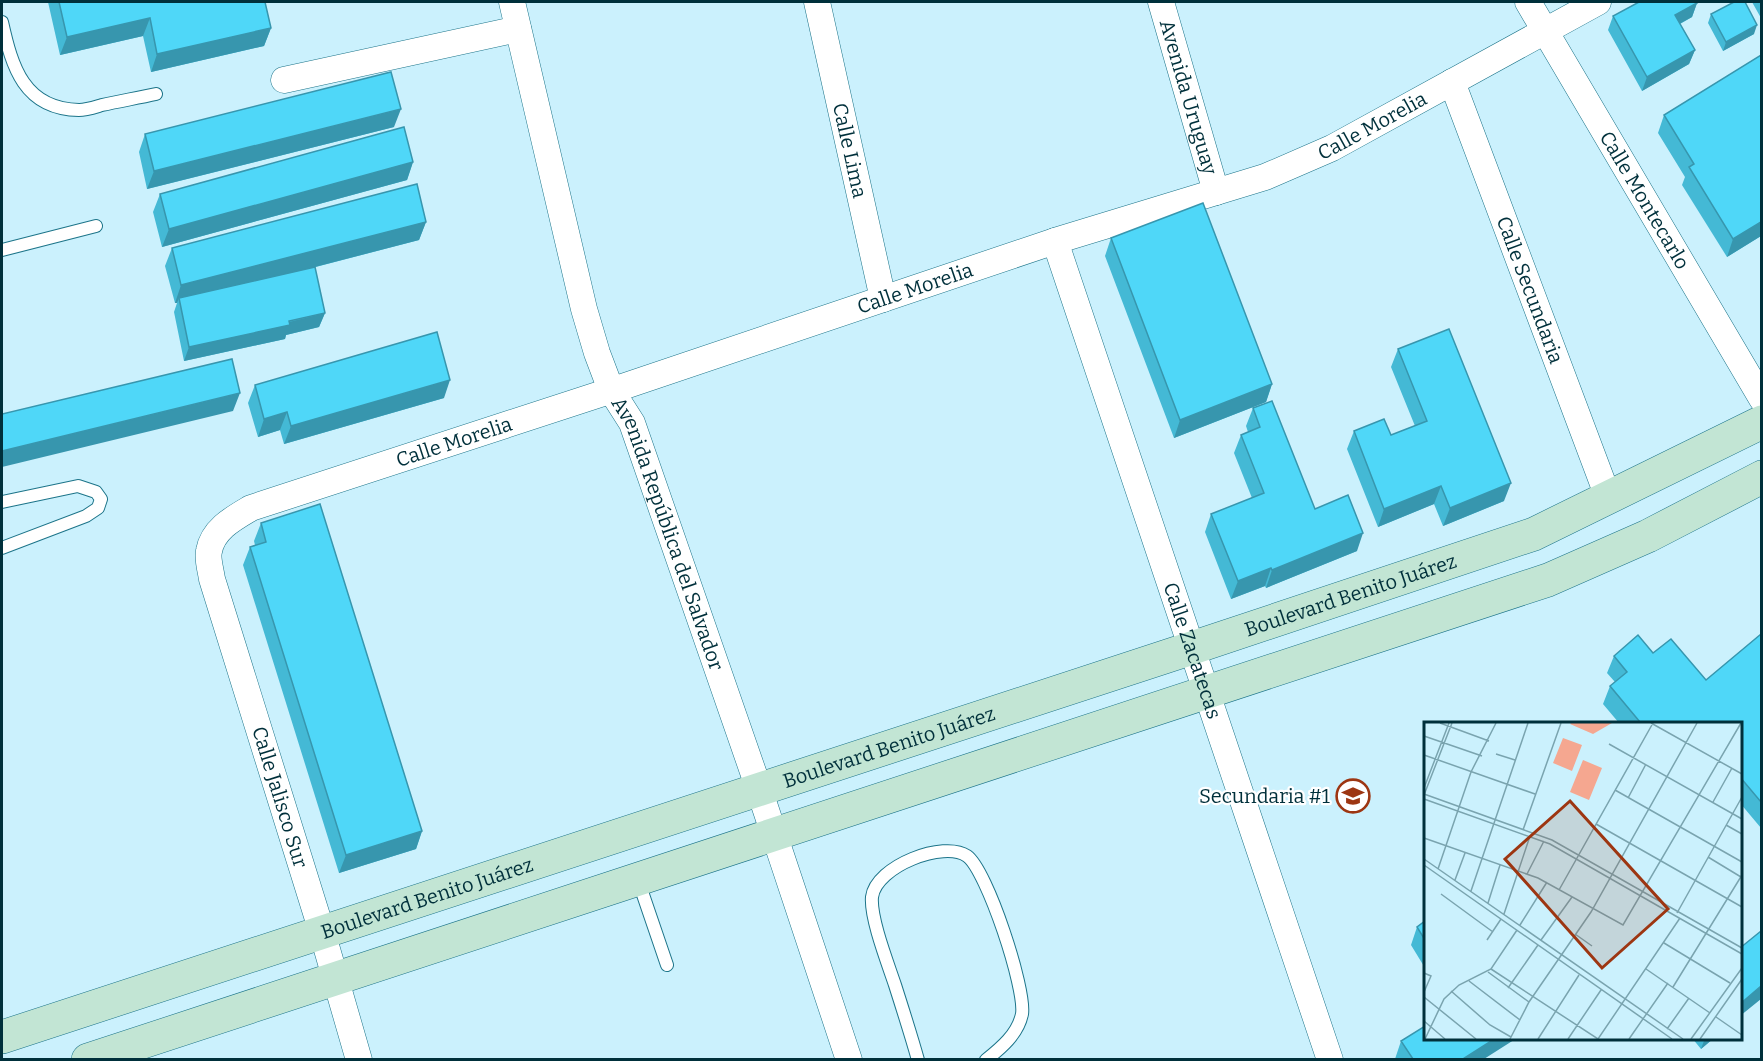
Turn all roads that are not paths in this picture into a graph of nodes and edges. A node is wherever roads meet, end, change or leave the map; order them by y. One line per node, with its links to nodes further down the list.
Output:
1 (512, 2): 7 (street, Avenida República del Salvador)
2 (816, 2): 16 (street, Calle Lima)
3 (1161, 2): 12 (street, Avenida Uruguay)
4 (1528, 2): 8 (street, Calle Montecarlo)
5 (1598, 2): 8 (street, Calle Morelia)
6 (2, 22): 11 (lane)
7 (518, 29): 9 (street); 17 (street, Avenida República del Salvador)
8 (1545, 31): 10 (street, Calle Morelia); 18 (street, Calle Montecarlo)
9 (284, 80)
10 (1452, 82): 12 (street, Calle Morelia); 21 (street, Calle Secundaria)
11 (156, 94)
12 (1216, 192): 14 (street, Calle Morelia)
13 (96, 226): 15 (lane)
14 (1055, 241): 16 (street, Calle Morelia); 25 (street, Calle Zacatecas)
15 (2, 250)
16 (883, 299): 17 (street, Calle Morelia)
17 (611, 390): 23 (street, Calle Morelia); 27 (street, Avenida República del Salvador)
18 (1761, 399)
19 (1761, 422): 21 (main road, Boulevard Benito Juárez)
20 (1761, 477): 26 (main road)
21 (1608, 497): 25 (main road, Boulevard Benito Juárez)
22 (2, 502): 24 (lane)
23 (215, 535): 30 (street, Calle Jalisco Sur)
24 (2, 548)
25 (1192, 648): 26 (street, Calle Zacatecas); 27 (main road, Boulevard Benito Juárez)
26 (1206, 692): 28 (main road); 39 (street, Calle Zacatecas)
27 (759, 789): 28 (street, Avenida República del Salvador); 30 (main road, Boulevard Benito Juárez)
28 (773, 834): 29 (main road); 36 (street, Avenida República del Salvador)
29 (638, 879): 31 (lane); 32 (main road)
30 (322, 932): 32 (street, Calle Jalisco Sur); 33 (main road, Boulevard Benito Juárez)
31 (667, 965)
32 (335, 978): 34 (main road); 35 (street, Calle Jalisco Sur)
33 (2, 1037)
34 (88, 1059)
35 (359, 1059)
36 (849, 1059)
37 (918, 1059): 38 (lane)
38 (986, 1059)
39 (1330, 1059)

